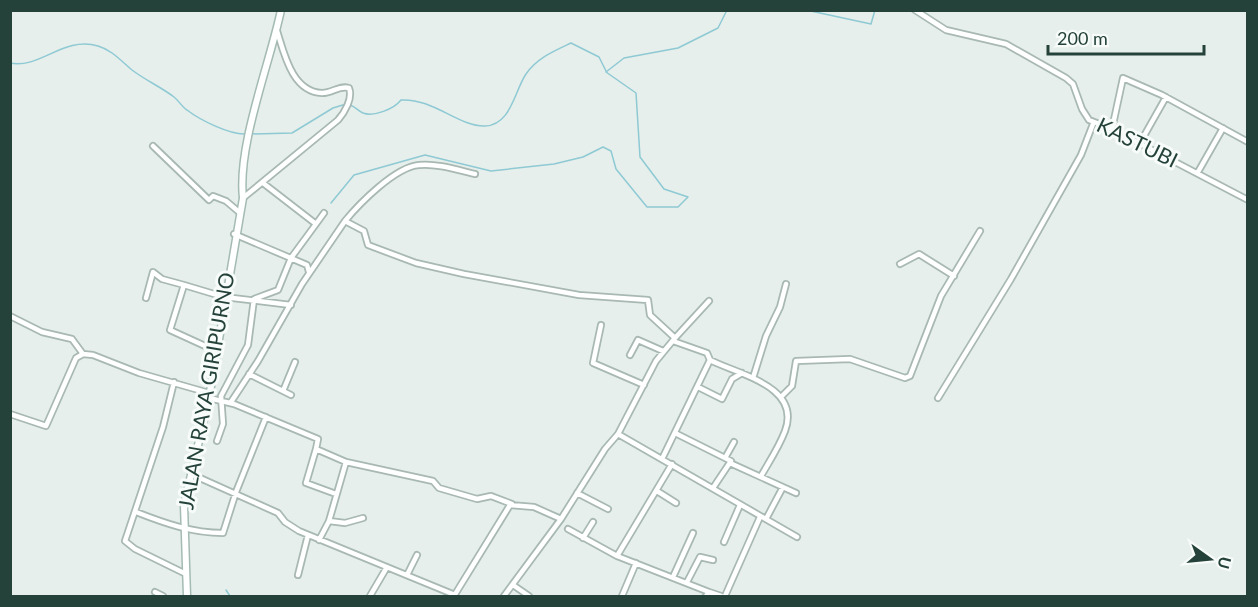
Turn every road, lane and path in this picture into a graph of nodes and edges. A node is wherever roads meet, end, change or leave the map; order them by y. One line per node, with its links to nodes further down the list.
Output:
1 (281, 10): 3 (main road)
2 (916, 12): 5 (street, KASTUBI)
3 (277, 30): 13 (street); 14 (main road, JALAN RAYA GIRIPURNO)
4 (1166, 97): 6 (street); 7 (street); 9 (street)
5 (1094, 124): 7 (street, KASTUBI); 52 (street)
6 (1223, 128): 8 (street); 11 (street)
7 (1112, 129): 9 (street, KASTUBI)
8 (1248, 142)
9 (1140, 143): 11 (street, KASTUBI)
10 (153, 146): 16 (street)
11 (1198, 172): 15 (street, KASTUBI)
12 (475, 174): 18 (street)
13 (263, 183): 14 (street); 19 (street)
14 (243, 198): 16 (main road, JALAN RAYA GIRIPURNO)
15 (1248, 200)
16 (239, 212): 21 (main road, JALAN RAYA GIRIPURNO)
17 (324, 213): 19 (street)
18 (345, 221): 25 (street); 35 (street)
19 (316, 224): 22 (street)
20 (980, 231): 24 (street)
21 (234, 234): 22 (street); 28 (main road, JALAN RAYA GIRIPURNO)
22 (293, 259): 25 (street); 30 (street)
23 (900, 264): 24 (street)
24 (954, 276): 51 (street)
25 (307, 278): 32 (street)
26 (786, 284): 44 (street)
27 (184, 285): 28 (street); 29 (street); 36 (street)
28 (224, 297): 30 (street); 36 (main road, JALAN RAYA GIRIPURNO)
29 (146, 298)
30 (256, 299): 32 (street); 53 (street)
31 (709, 301): 35 (street)
32 (291, 305): 43 (street)
33 (10, 316): 38 (street)
34 (601, 326): 46 (street)
35 (674, 340): 37 (street); 40 (street)
36 (216, 351): 50 (main road, JALAN RAYA GIRIPURNO)
37 (663, 351): 39 (street); 46 (street)
38 (82, 354): 45 (street); 54 (street)
39 (630, 355)
40 (710, 360): 42 (street); 47 (street)
41 (296, 362): 48 (street)
42 (742, 372): 44 (street); 47 (street)
43 (249, 374): 48 (street); 53 (street)
44 (753, 378): 51 (street)
45 (174, 382): 50 (street); 79 (street)
46 (644, 385): 56 (street)
47 (698, 387): 57 (street)
48 (283, 391): 49 (street)
49 (291, 395)
50 (209, 396): 53 (street); 66 (main road, JALAN RAYA GIRIPURNO)
51 (782, 397): 67 (street)
52 (938, 398)
53 (224, 400): 55 (street); 58 (street)
54 (10, 414)
55 (266, 417): 60 (street); 71 (street)
56 (618, 434): 62 (street); 72 (street)
57 (675, 434): 61 (street); 62 (street)
58 (217, 441)
59 (734, 442): 61 (street)
60 (316, 449): 64 (street); 74 (street)
61 (725, 458): 63 (street)
62 (662, 459): 65 (street)
63 (732, 460): 67 (street); 69 (street)
64 (346, 462): 74 (street); 76 (street)
65 (672, 465): 69 (street); 70 (street)
66 (191, 474): 71 (street); 87 (main road, JALAN RAYA GIRIPURNO)
67 (760, 476): 68 (street)
68 (783, 487): 73 (street); 83 (street)
69 (712, 488): 77 (street)
70 (657, 491): 75 (street); 95 (street)
71 (236, 492): 87 (street); 89 (street)
72 (577, 493): 78 (street); 82 (street)
73 (796, 493)
74 (336, 494): 84 (street)
75 (676, 503)
76 (512, 504): 82 (street); 108 (street)
77 (740, 505): 80 (street); 93 (street)
78 (608, 509)
79 (136, 512): 87 (street); 99 (street)
80 (760, 517): 83 (street); 114 (street)
81 (363, 518): 84 (street)
82 (561, 519): 104 (street)
83 (766, 519): 90 (street)
84 (329, 521): 92 (street)
85 (593, 522): 91 (street)
86 (568, 529): 91 (street)
87 (183, 530): 99 (main road, JALAN RAYA GIRIPURNO)
88 (693, 533): 102 (street)
89 (308, 535): 92 (street); 100 (street)
90 (797, 537)
91 (584, 538): 95 (street)
92 (319, 540): 98 (street)
93 (724, 542)
94 (417, 555): 101 (street)
95 (617, 556): 97 (street)
96 (713, 560): 103 (street)
97 (636, 563): 102 (street); 113 (street)
98 (387, 567): 101 (street); 107 (street)
99 (186, 574): 110 (main road, JALAN RAYA GIRIPURNO)
100 (298, 575)
101 (407, 576): 108 (street)
102 (673, 577): 103 (street)
103 (687, 582): 106 (street)
104 (513, 585): 111 (street); 112 (street)
105 (155, 592): 109 (street)
106 (707, 594): 114 (street)
107 (370, 596)
108 (455, 596)
109 (163, 597)
110 (187, 597)
111 (504, 597)
112 (529, 597)
113 (622, 597)
114 (723, 597)

